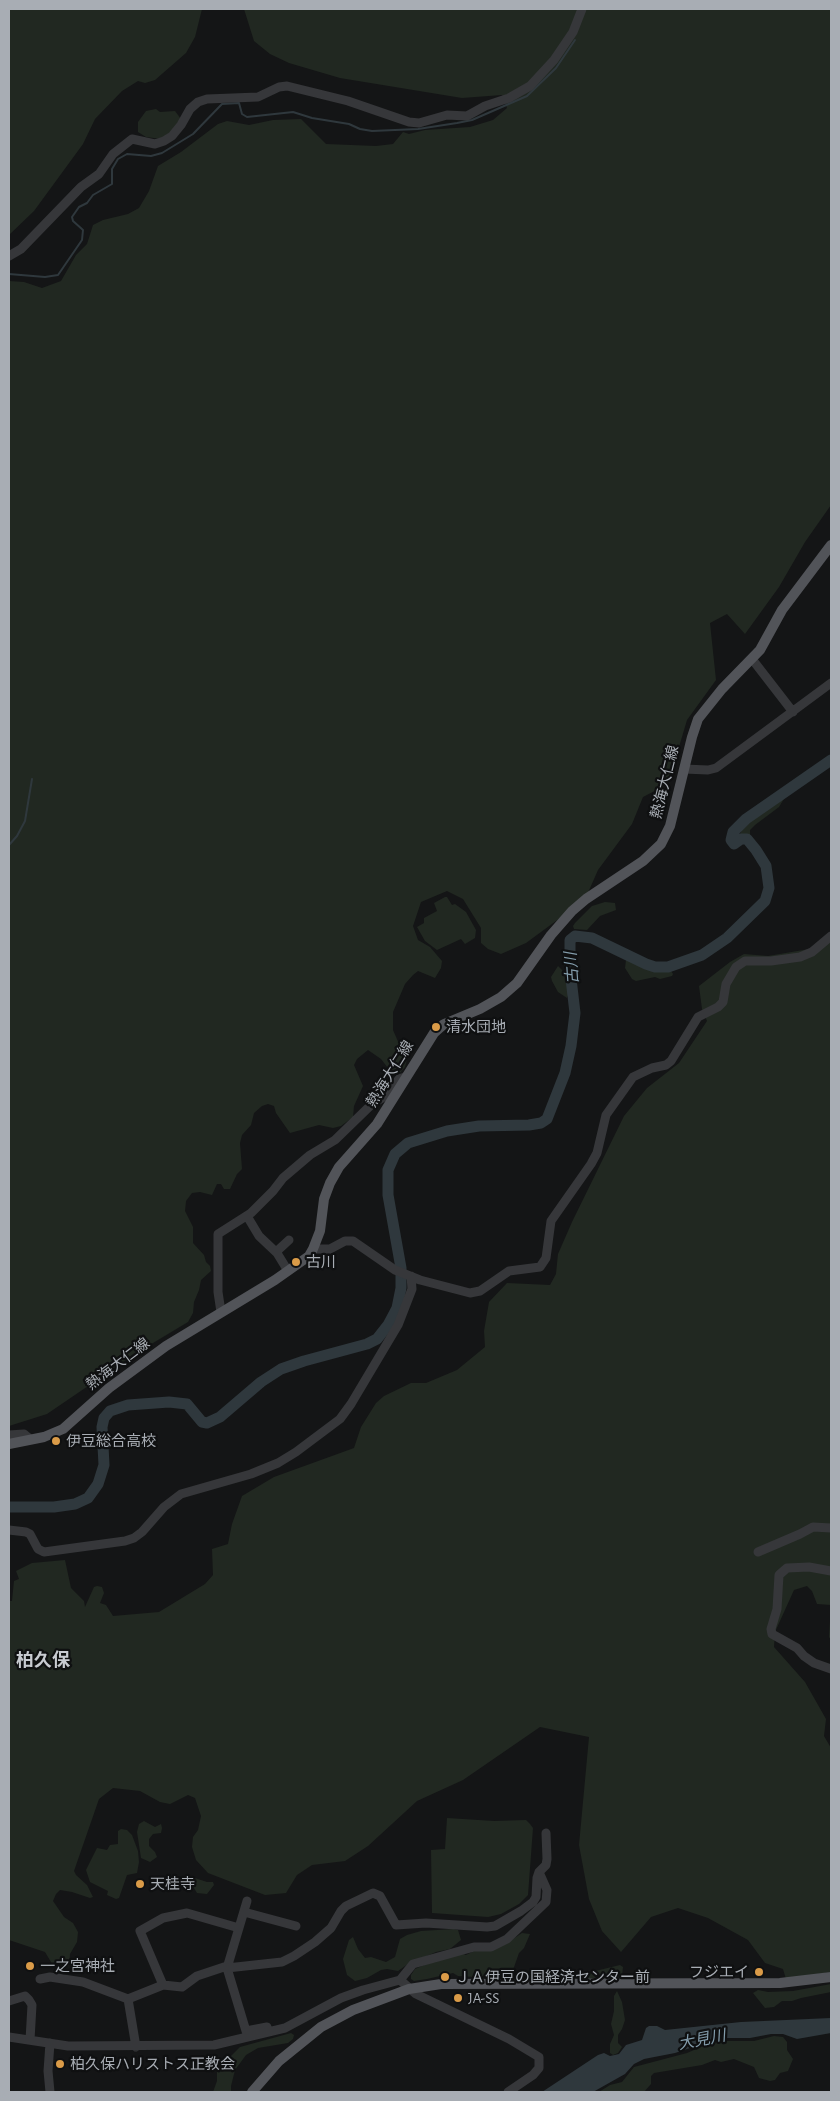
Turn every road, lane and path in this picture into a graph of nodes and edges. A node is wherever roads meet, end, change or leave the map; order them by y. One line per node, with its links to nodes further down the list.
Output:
1 (582, 9): 2 (street)
2 (9, 256)
3 (831, 545): 4 (main road, 熱海大仁線)
4 (752, 659): 6 (street); 7 (main road, 熱海大仁線)
5 (831, 684): 6 (street)
6 (793, 712): 7 (street)
7 (684, 769): 9 (main road, 熱海大仁線)
8 (831, 936): 15 (street)
9 (405, 1077): 10 (street); 12 (main road, 熱海大仁線)
10 (247, 1216): 13 (street); 16 (street)
11 (289, 1240): 13 (street)
12 (314, 1249): 14 (main road, 熱海大仁線); 15 (street)
13 (276, 1252): 14 (street)
14 (288, 1271): 16 (main road, 熱海大仁線)
15 (411, 1276): 21 (street)
16 (221, 1312): 18 (main road, 熱海大仁線)
17 (9, 1435): 18 (street)
18 (30, 1439): 19 (main road, 熱海大仁線)
19 (9, 1444)
20 (831, 1528): 22 (street)
21 (9, 1530)
22 (758, 1552)
23 (831, 1571): 24 (street)
24 (831, 1669)
25 (546, 1833): 26 (street)
26 (539, 1872): 31 (street); 34 (street)
27 (247, 1901): 28 (street)
28 (244, 1912): 29 (street); 30 (street)
29 (296, 1926)
30 (239, 1928): 31 (street); 35 (street)
31 (227, 1967): 35 (street); 39 (street)
32 (831, 1977): 36 (main road)
33 (40, 1979): 37 (street)
34 (400, 1980): 36 (street); 39 (street)
35 (163, 1985): 37 (street)
36 (409, 1989): 45 (main road); 46 (street)
37 (128, 1998): 43 (street)
38 (9, 2001): 41 (street)
39 (285, 2028): 43 (street)
40 (9, 2037): 41 (street)
41 (30, 2040): 42 (street)
42 (50, 2043): 43 (street); 44 (street)
43 (136, 2047)
44 (50, 2092)
45 (252, 2092)
46 (508, 2092)

